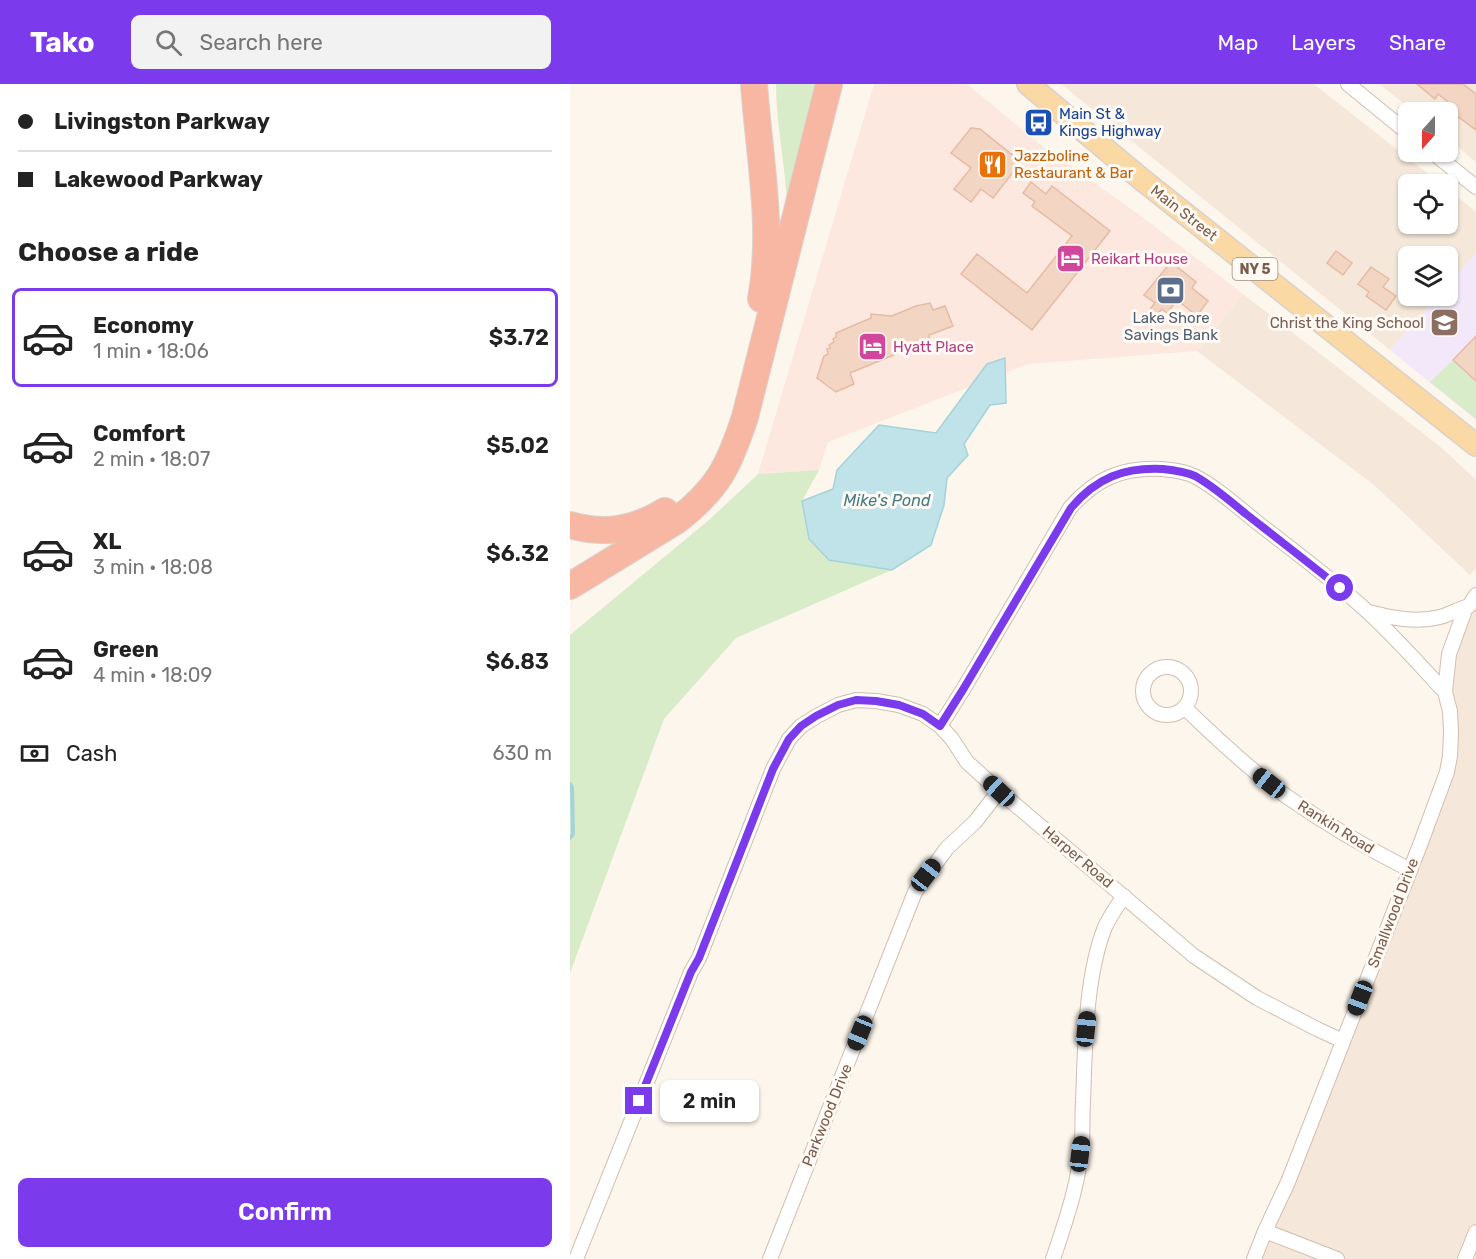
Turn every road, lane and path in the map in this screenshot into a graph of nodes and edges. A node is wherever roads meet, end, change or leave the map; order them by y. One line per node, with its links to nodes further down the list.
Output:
1 (753, 84): 11 (highway)
2 (764, 84): 9 (highway)
3 (829, 84): 9 (highway)
4 (1348, 84): 6 (street)
5 (1034, 85): 10 (main road, Main Street / NY 5)
6 (1398, 125)
7 (1445, 162): 8 (street)
8 (1476, 186)
9 (772, 310): 12 (highway)
10 (1476, 445)
11 (570, 525)
12 (570, 586)
13 (1476, 595): 14 (street, Smallwood Drive)
14 (1466, 607): 15 (street); 16 (street, Smallwood Drive)
15 (1369, 612): 16 (street); 18 (street)
16 (1445, 692): 20 (street, Smallwood Drive)
17 (1185, 708): 20 (street, Rankin Road)
18 (940, 726): 19 (street, Harper Road); 25 (street, Harper Road)
19 (999, 791): 21 (street, Harper Road); 26 (street, Parkwood Drive)
20 (1410, 870): 22 (street, Smallwood Drive)
21 (1124, 896): 22 (street, Harper Road); 27 (street)
22 (1343, 1041): 23 (street, Smallwood Drive)
23 (1265, 1231): 28 (street, Smallwood Drive); 29 (street)
24 (1476, 1232): 30 (street)
25 (576, 1259)
26 (770, 1259)
27 (1053, 1259)
28 (1254, 1259)
29 (1337, 1259)
30 (1465, 1259)

